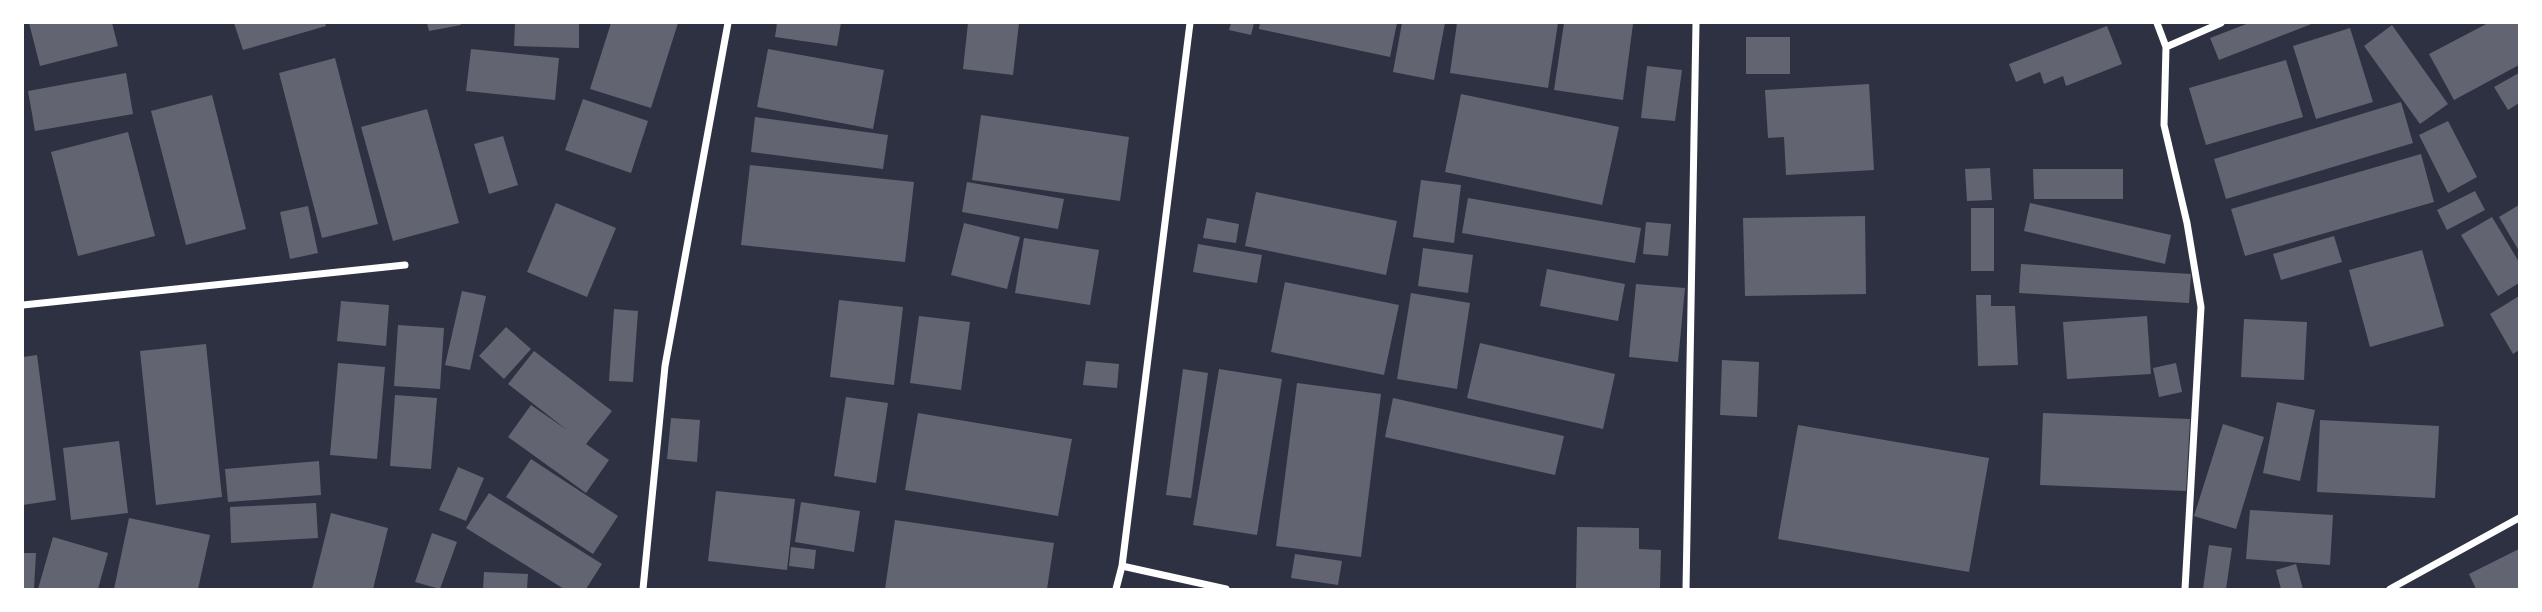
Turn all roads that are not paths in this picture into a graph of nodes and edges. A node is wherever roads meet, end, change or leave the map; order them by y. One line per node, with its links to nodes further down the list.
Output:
1 (727, 23): 11 (street)
2 (1190, 23): 10 (street)
3 (1696, 23): 14 (street)
4 (2157, 23): 6 (street)
5 (2221, 23): 6 (street)
6 (2166, 47): 15 (street)
7 (405, 265): 8 (street)
8 (23, 305)
9 (2519, 518): 16 (street)
10 (1122, 566): 12 (street); 13 (street)
11 (643, 589)
12 (1116, 589)
13 (1226, 589)
14 (1686, 589)
15 (2185, 589)
16 (2389, 589)

